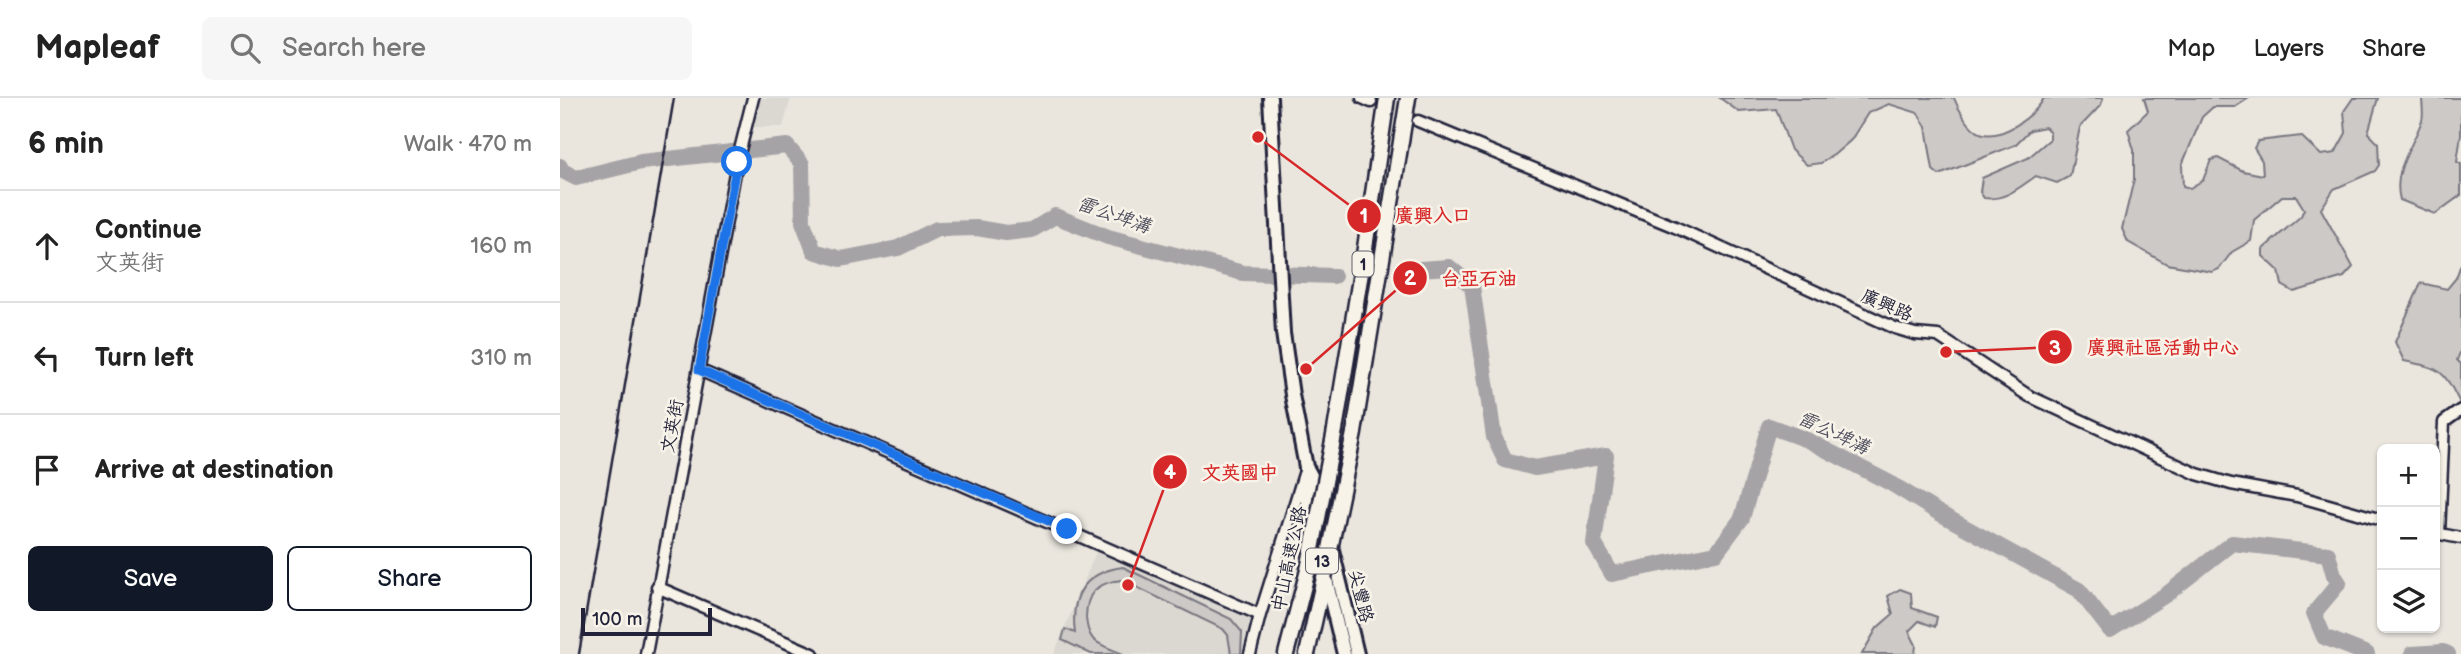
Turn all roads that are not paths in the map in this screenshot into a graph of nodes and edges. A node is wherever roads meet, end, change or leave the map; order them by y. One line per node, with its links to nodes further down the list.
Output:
1 (753, 98): 6 (street, 文英街)
2 (1270, 98): 8 (main road, 尖豐路 / 13)
3 (1387, 98): 18 (highway, 中山高速公路 / 1, bridge)
4 (1408, 98): 19 (highway, 1, bridge)
5 (1418, 121): 10 (street, 廣興路)
6 (699, 370): 13 (street, 文英街); 14 (street)
7 (2461, 410): 9 (street)
8 (1306, 467): 14 (street); 20 (main road, 尖豐路 / 13); 21 (main road, 尖豐路)
9 (2439, 507)
10 (2377, 519)
11 (2440, 534): 12 (street)
12 (2461, 538)
13 (657, 587): 15 (street, 文英街); 16 (street)
14 (1260, 615): 17 (street)
15 (646, 654)
16 (813, 654)
17 (1250, 654)
18 (1286, 654)
19 (1307, 654)
20 (1344, 654)
21 (1357, 654)

